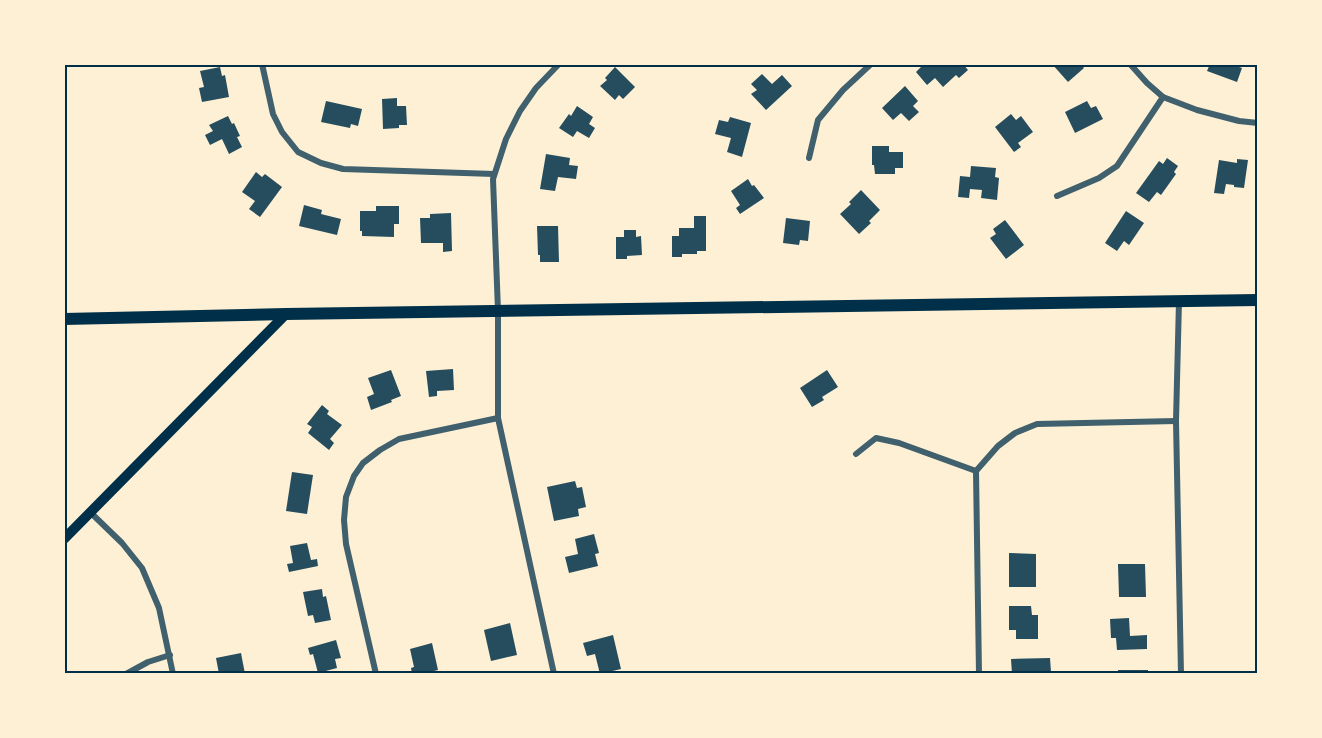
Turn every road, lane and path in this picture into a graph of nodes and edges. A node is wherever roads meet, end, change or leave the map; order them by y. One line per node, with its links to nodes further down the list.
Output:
1 (262, 64): 8 (street)
2 (559, 64): 8 (street)
3 (871, 64): 7 (street)
4 (1130, 64): 5 (street)
5 (1163, 97): 6 (street); 9 (street)
6 (1257, 123)
7 (809, 158)
8 (494, 174): 12 (street)
9 (1057, 196)
10 (1257, 300): 11 (main road)
11 (1179, 301): 12 (main road); 16 (street)
12 (498, 311): 13 (main road); 15 (street)
13 (286, 314): 14 (main road); 19 (main road)
14 (64, 319)
15 (498, 418): 24 (street); 25 (street)
16 (1176, 421): 18 (street); 27 (street)
17 (856, 454): 18 (street)
18 (976, 471): 26 (street)
19 (90, 512): 20 (main road); 21 (street)
20 (64, 539)
21 (170, 655): 22 (street); 23 (street)
22 (126, 674)
23 (173, 674)
24 (376, 674)
25 (554, 674)
26 (979, 674)
27 (1181, 674)

